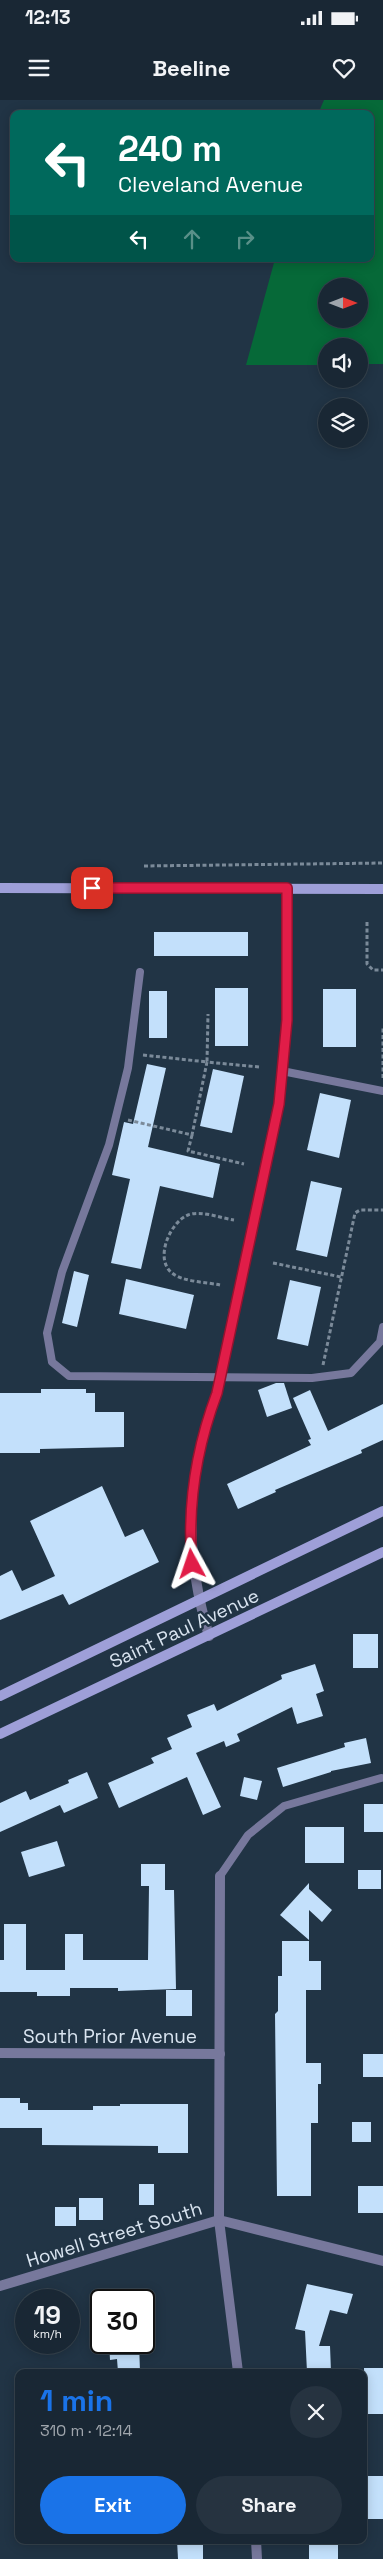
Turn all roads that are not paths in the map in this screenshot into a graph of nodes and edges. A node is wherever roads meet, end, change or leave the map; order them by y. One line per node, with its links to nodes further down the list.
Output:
1 (1, 888): 2 (main road)
2 (287, 888): 3 (main road); 5 (street)
3 (383, 889)
4 (140, 972): 8 (lane)
5 (282, 1071): 6 (lane); 8 (street)
6 (383, 1091)
7 (383, 1328): 8 (lane)
8 (220, 1378): 11 (street)
9 (383, 1511): 11 (main road, Saint Paul Avenue)
10 (383, 1552): 12 (main road, Saint Paul Avenue)
11 (198, 1600): 12 (street); 13 (main road, Saint Paul Avenue)
12 (208, 1636): 14 (main road, Saint Paul Avenue)
13 (0, 1696)
14 (0, 1734)
15 (381, 1778): 16 (lane)
16 (220, 1876): 18 (street)
17 (0, 2053): 18 (street, South Prior Avenue)
18 (220, 2054): 19 (street)
19 (220, 2220): 20 (street, Howell Street South); 21 (street, Howell Street South); 22 (street)
20 (383, 2261)
21 (0, 2286)
22 (238, 2369)
23 (256, 2544): 24 (street)
24 (257, 2559)

